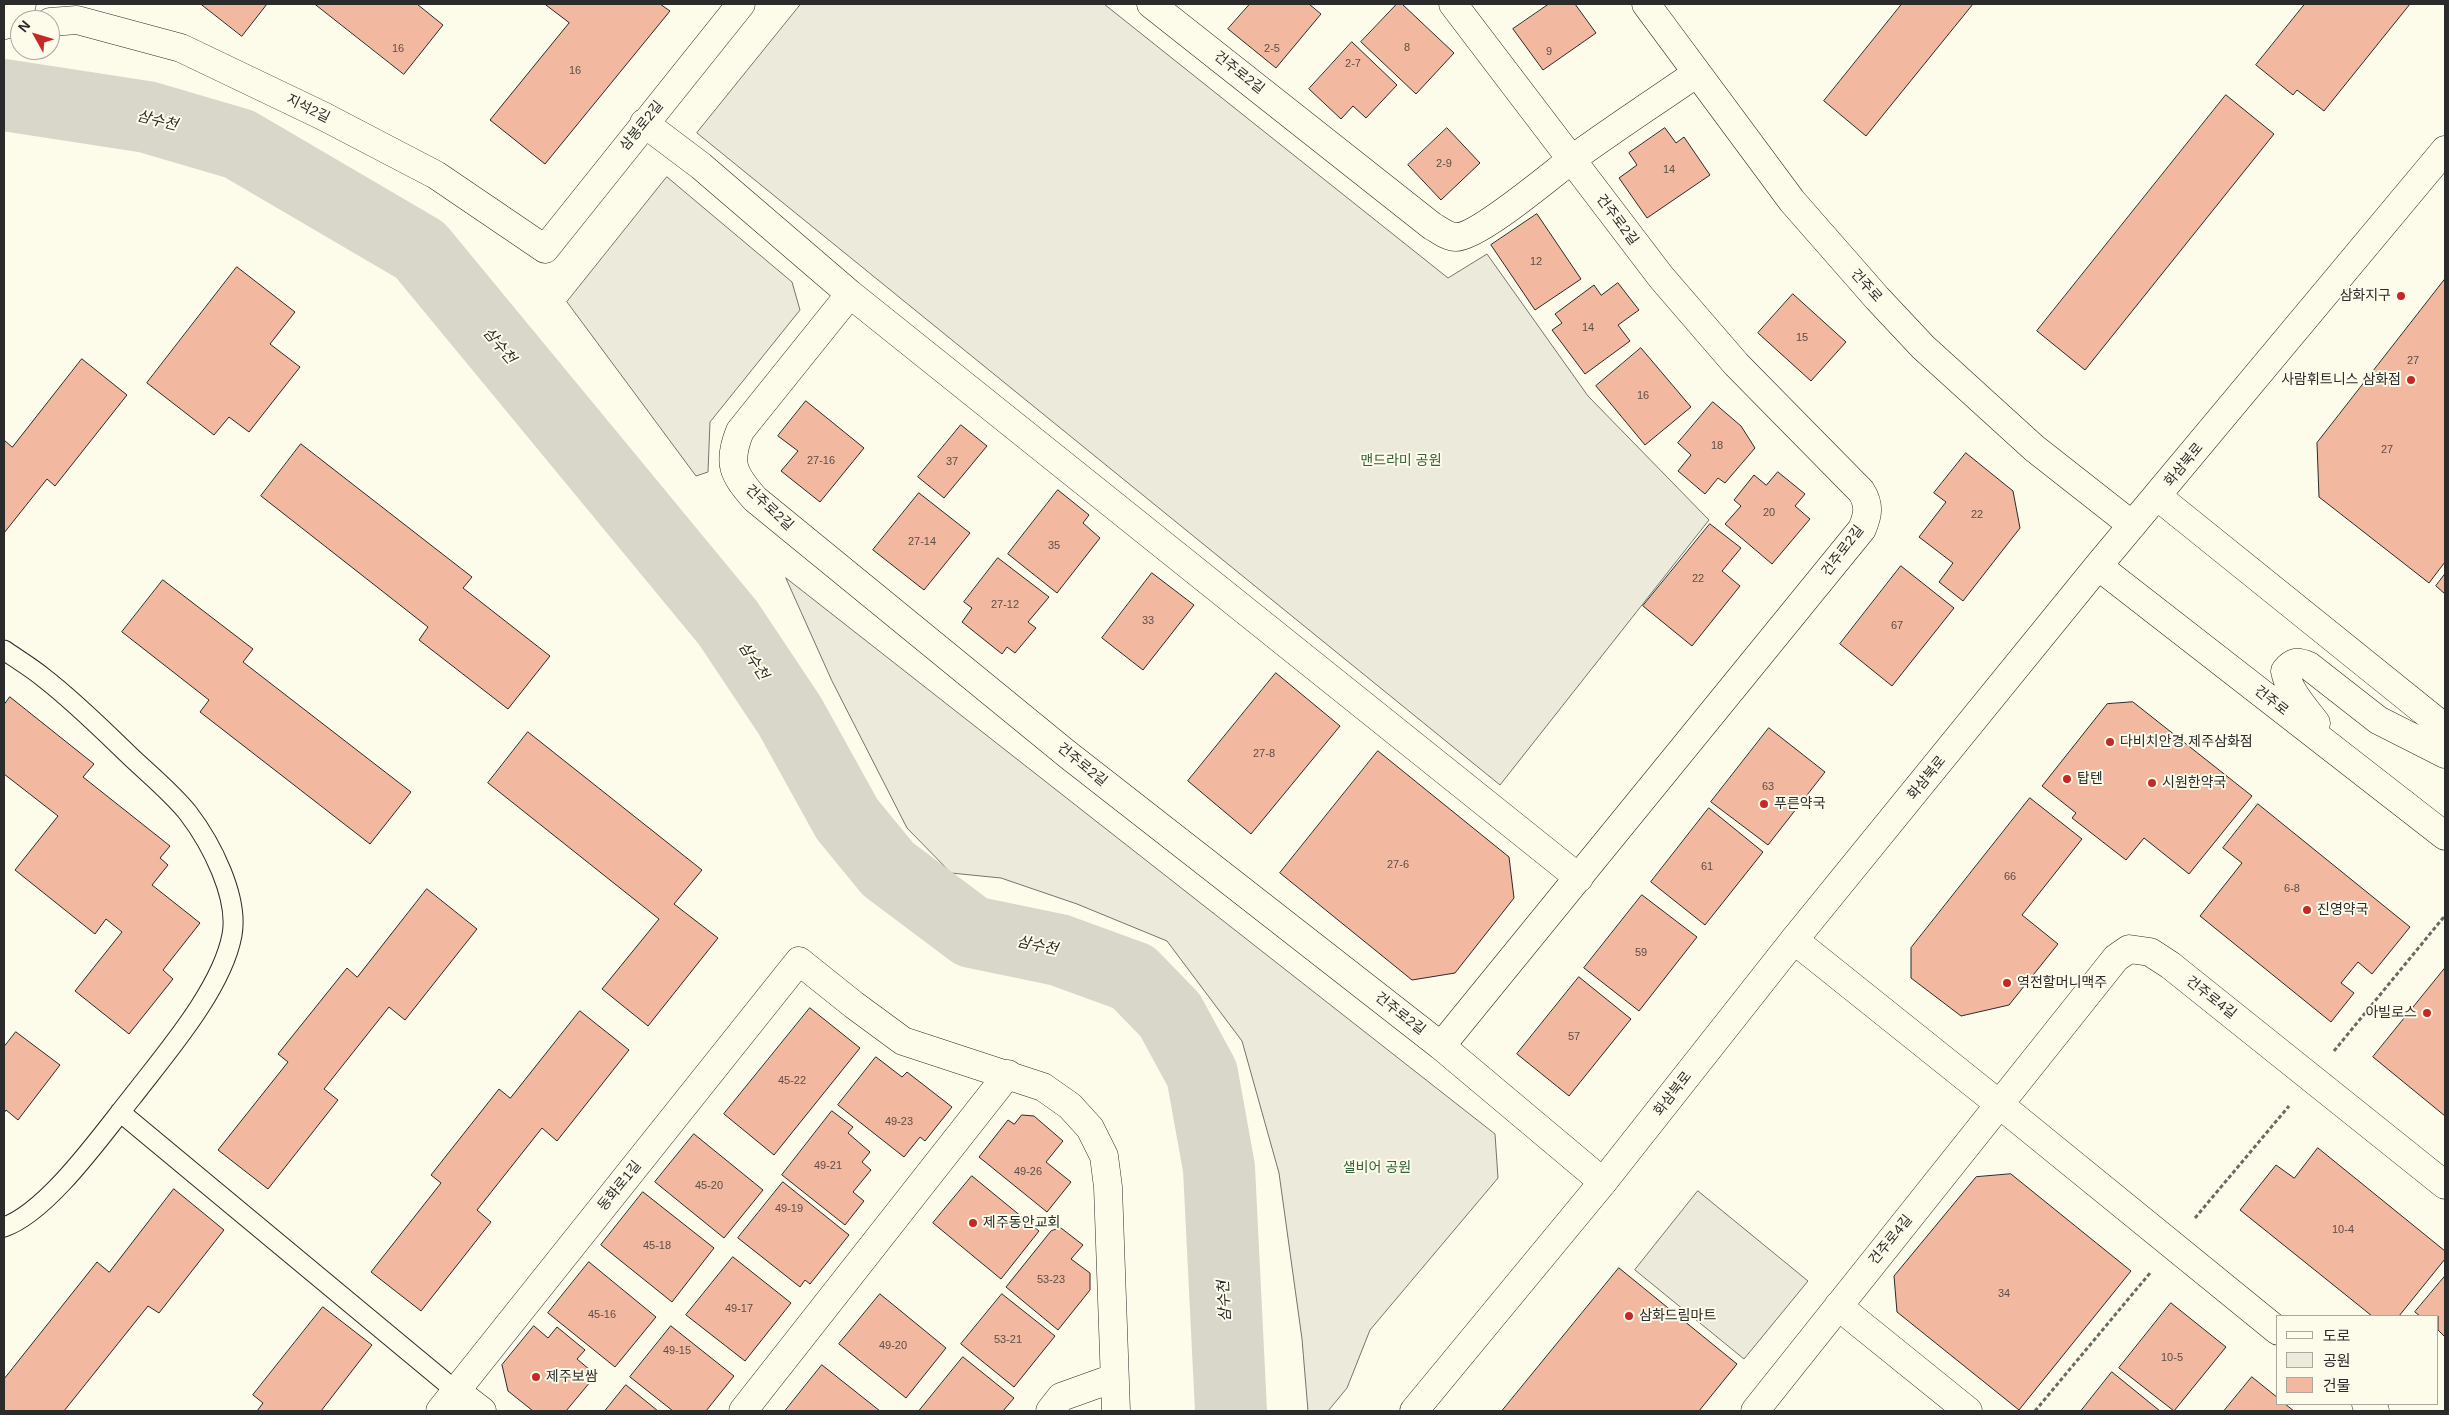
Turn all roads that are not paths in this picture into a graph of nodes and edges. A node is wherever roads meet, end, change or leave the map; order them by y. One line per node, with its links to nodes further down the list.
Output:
1 (1151, 4): 9 (street, 건주로2길)
2 (1453, 4): 9 (street, 건주로2길)
3 (1646, 4): 6 (street, 건주로)
4 (733, 6): 7 (street, 삼봉로2길)
5 (60, 21): 10 (street, 지석2길)
6 (1697, 72): 9 (street); 13 (street, 건주로)
7 (644, 123): 10 (street, 삼봉로2길); 11 (street)
8 (2445, 150): 12 (street, 화삼북로)
9 (1572, 160): 20 (street, 건주로2길)
10 (545, 249)
11 (850, 294): 20 (street); 22 (street, 건주로2길)
12 (2157, 496): 13 (street, 화삼북로); 16 (street)
13 (2132, 525): 14 (street, 화삼북로)
14 (2098, 566): 17 (street, 건주로); 21 (street, 화삼북로)
15 (4, 650): 25 (lane)
16 (2445, 728)
17 (2340, 754): 18 (street); 19 (street, 건주로)
18 (2445, 754)
19 (2445, 836)
20 (1579, 878): 22 (street, 건주로2길)
21 (1794, 940): 24 (street); 26 (street, 화삼북로)
22 (1441, 1046): 26 (street)
23 (1008, 1074): 31 (street); 32 (street, 동화로1길); 34 (street)
24 (2000, 1104): 27 (street, 건주로4길); 29 (street, 건주로4길); 30 (street)
25 (120, 1112): 28 (lane); 32 (lane)
26 (1603, 1182): 37 (street, 화삼북로)
27 (2445, 1185)
28 (4, 1227)
29 (1838, 1306): 38 (street, 건주로4길); 39 (street)
30 (2276, 1329)
31 (1114, 1378): 35 (street); 36 (street)
32 (448, 1401): 33 (street)
33 (482, 1411)
34 (743, 1411)
35 (1050, 1411)
36 (1116, 1411)
37 (1414, 1411)
38 (1754, 1411)
39 (1968, 1411)

